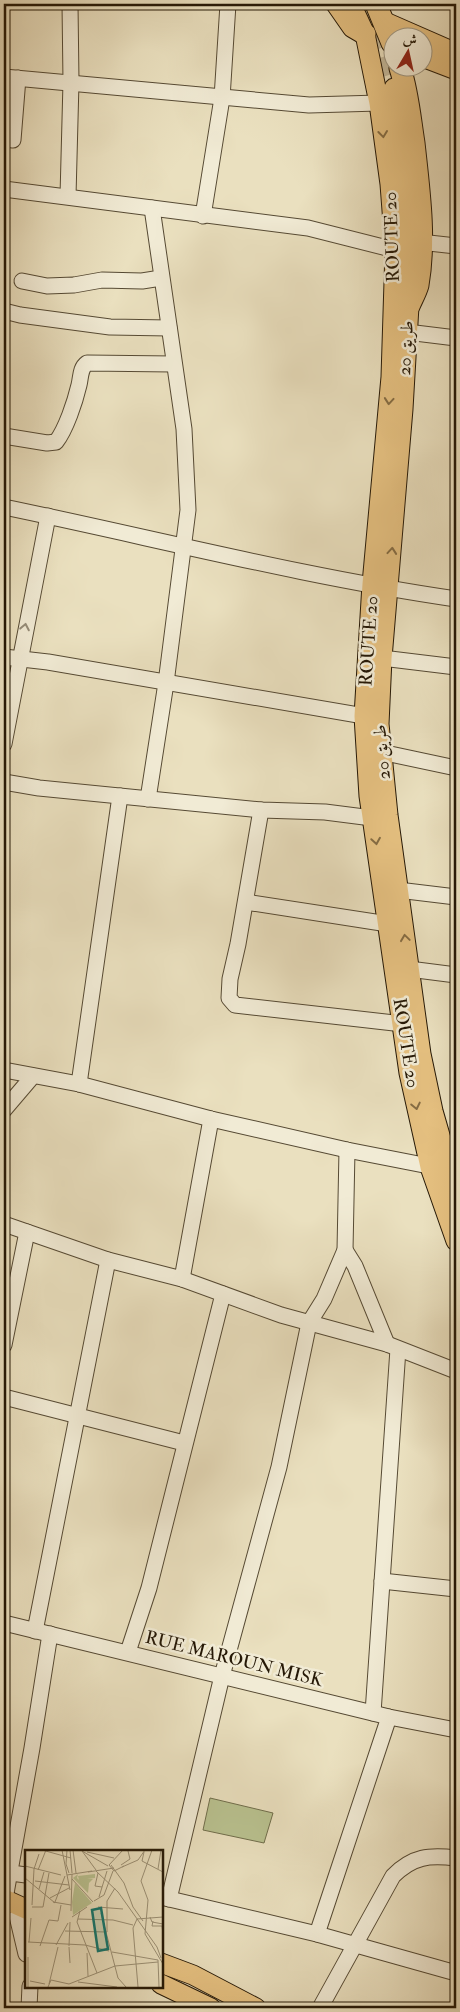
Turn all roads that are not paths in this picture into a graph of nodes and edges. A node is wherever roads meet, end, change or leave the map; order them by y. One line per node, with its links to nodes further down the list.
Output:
1 (70, 4): 15 (street)
2 (228, 4): 17 (street)
3 (337, 4): 8 (highway)
4 (351, 4): 8 (main road, ROUTE 20)
5 (361, 4): 9 (main road)
6 (380, 12): 7 (highway); 10 (main road)
7 (386, 28)
8 (365, 34): 18 (main road, ROUTE 20)
9 (382, 37)
10 (456, 53)
11 (432, 61): 12 (main road)
12 (456, 70)
13 (11, 77): 15 (street); 19 (street)
14 (402, 78): 24 (highway)
15 (71, 82): 17 (street); 21 (street)
16 (394, 88): 29 (main road, طريق 20)
17 (222, 98): 18 (street); 23 (street)
18 (379, 103): 26 (main road, ROUTE 20, one-way to 26)
19 (4, 139)
20 (4, 189): 21 (street)
21 (68, 196): 22 (street)
22 (152, 208): 23 (street); 27 (street)
23 (203, 216): 26 (street)
24 (420, 242): 25 (street); 29 (highway)
25 (456, 246)
26 (395, 250): 39 (main road, ROUTE 20, one-way to 39)
27 (161, 278): 28 (street); 31 (street)
28 (22, 281)
29 (409, 306): 32 (main road, طريق 20)
30 (4, 311): 31 (street)
31 (169, 328): 34 (street)
32 (407, 332): 33 (street); 39 (main road, طريق 20, one-way to 32)
33 (456, 338)
34 (173, 364): 35 (street); 38 (street)
35 (4, 436)
36 (4, 508): 37 (street)
37 (48, 516): 38 (street); 43 (street, one-way to 37)
38 (182, 546): 39 (street); 45 (street)
39 (381, 586): 40 (street); 42 (main road, طريق 20); 46 (main road, ROUTE 20)
40 (456, 598)
41 (4, 657): 43 (street)
42 (382, 658): 44 (street); 48 (main road, طريق 20)
43 (20, 659): 45 (street); 47 (street)
44 (456, 667)
45 (166, 683): 46 (street); 52 (street)
46 (364, 716): 54 (main road, ROUTE 20)
47 (4, 744)
48 (381, 752): 49 (street); 55 (main road, طريق 20)
49 (456, 768)
50 (4, 782): 51 (street)
51 (120, 796): 52 (street); 64 (street)
52 (148, 799): 53 (street)
53 (262, 810): 54 (street); 57 (street)
54 (372, 818): 58 (main road, ROUTE 20, one-way to 58)
55 (398, 890): 56 (street); 59 (main road, طريق 20, one-way to 55)
56 (456, 897)
57 (246, 902): 58 (street); 61 (street)
58 (388, 924): 61 (main road, ROUTE 20)
59 (409, 970): 60 (street); 69 (main road, طريق 20)
60 (456, 975)
61 (403, 1024): 68 (main road, ROUTE 20, one-way to 68)
62 (4, 1070): 63 (street)
63 (33, 1076): 64 (street); 65 (street)
64 (79, 1084): 66 (street)
65 (4, 1110)
66 (211, 1119): 67 (street); 76 (street)
67 (347, 1150): 68 (street); 74 (street)
68 (430, 1167): 69 (street); 73 (main road, ROUTE 20)
69 (452, 1169): 70 (main road, طريق 20)
70 (456, 1191)
71 (4, 1224): 72 (street)
72 (27, 1232): 75 (street); 79 (street)
73 (456, 1241)
74 (345, 1250): 78 (street); 80 (street)
75 (108, 1260): 76 (street); 83 (street)
76 (182, 1279): 77 (street)
77 (222, 1294): 78 (street); 84 (street)
78 (309, 1323): 80 (street); 90 (street)
79 (4, 1345)
80 (393, 1347): 81 (street); 85 (street)
81 (456, 1372)
82 (4, 1398): 83 (street)
83 (77, 1417): 84 (street); 88 (street)
84 (184, 1442): 89 (street)
85 (382, 1581): 86 (street); 91 (street)
86 (456, 1588)
87 (4, 1623): 88 (street, RUE MAROUN MISK)
88 (42, 1632): 89 (street, RUE MAROUN MISK); 95 (street)
89 (128, 1652): 90 (street, RUE MAROUN MISK)
90 (222, 1676): 91 (street, RUE MAROUN MISK); 97 (street)
91 (373, 1713): 92 (street, RUE MAROUN MISK)
92 (389, 1717): 93 (street, RUE MAROUN MISK); 99 (street)
93 (456, 1730)
94 (456, 1858): 100 (street)
95 (11, 1873): 96 (street); 98 (street)
96 (25, 1875)
97 (165, 1898): 99 (street)
98 (14, 1909): 101 (street)
99 (317, 1934): 100 (street)
100 (354, 1944): 104 (street); 113 (street)
101 (25, 1950)
102 (162, 1963): 112 (main road)
103 (162, 1973): 111 (main road)
104 (456, 1973)
105 (162, 1984): 110 (main road)
106 (30, 1987): 108 (street)
107 (146, 1987): 109 (main road)
108 (29, 2008)
109 (190, 2008)
110 (211, 2008)
111 (233, 2008)
112 (256, 2008)
113 (320, 2008)

